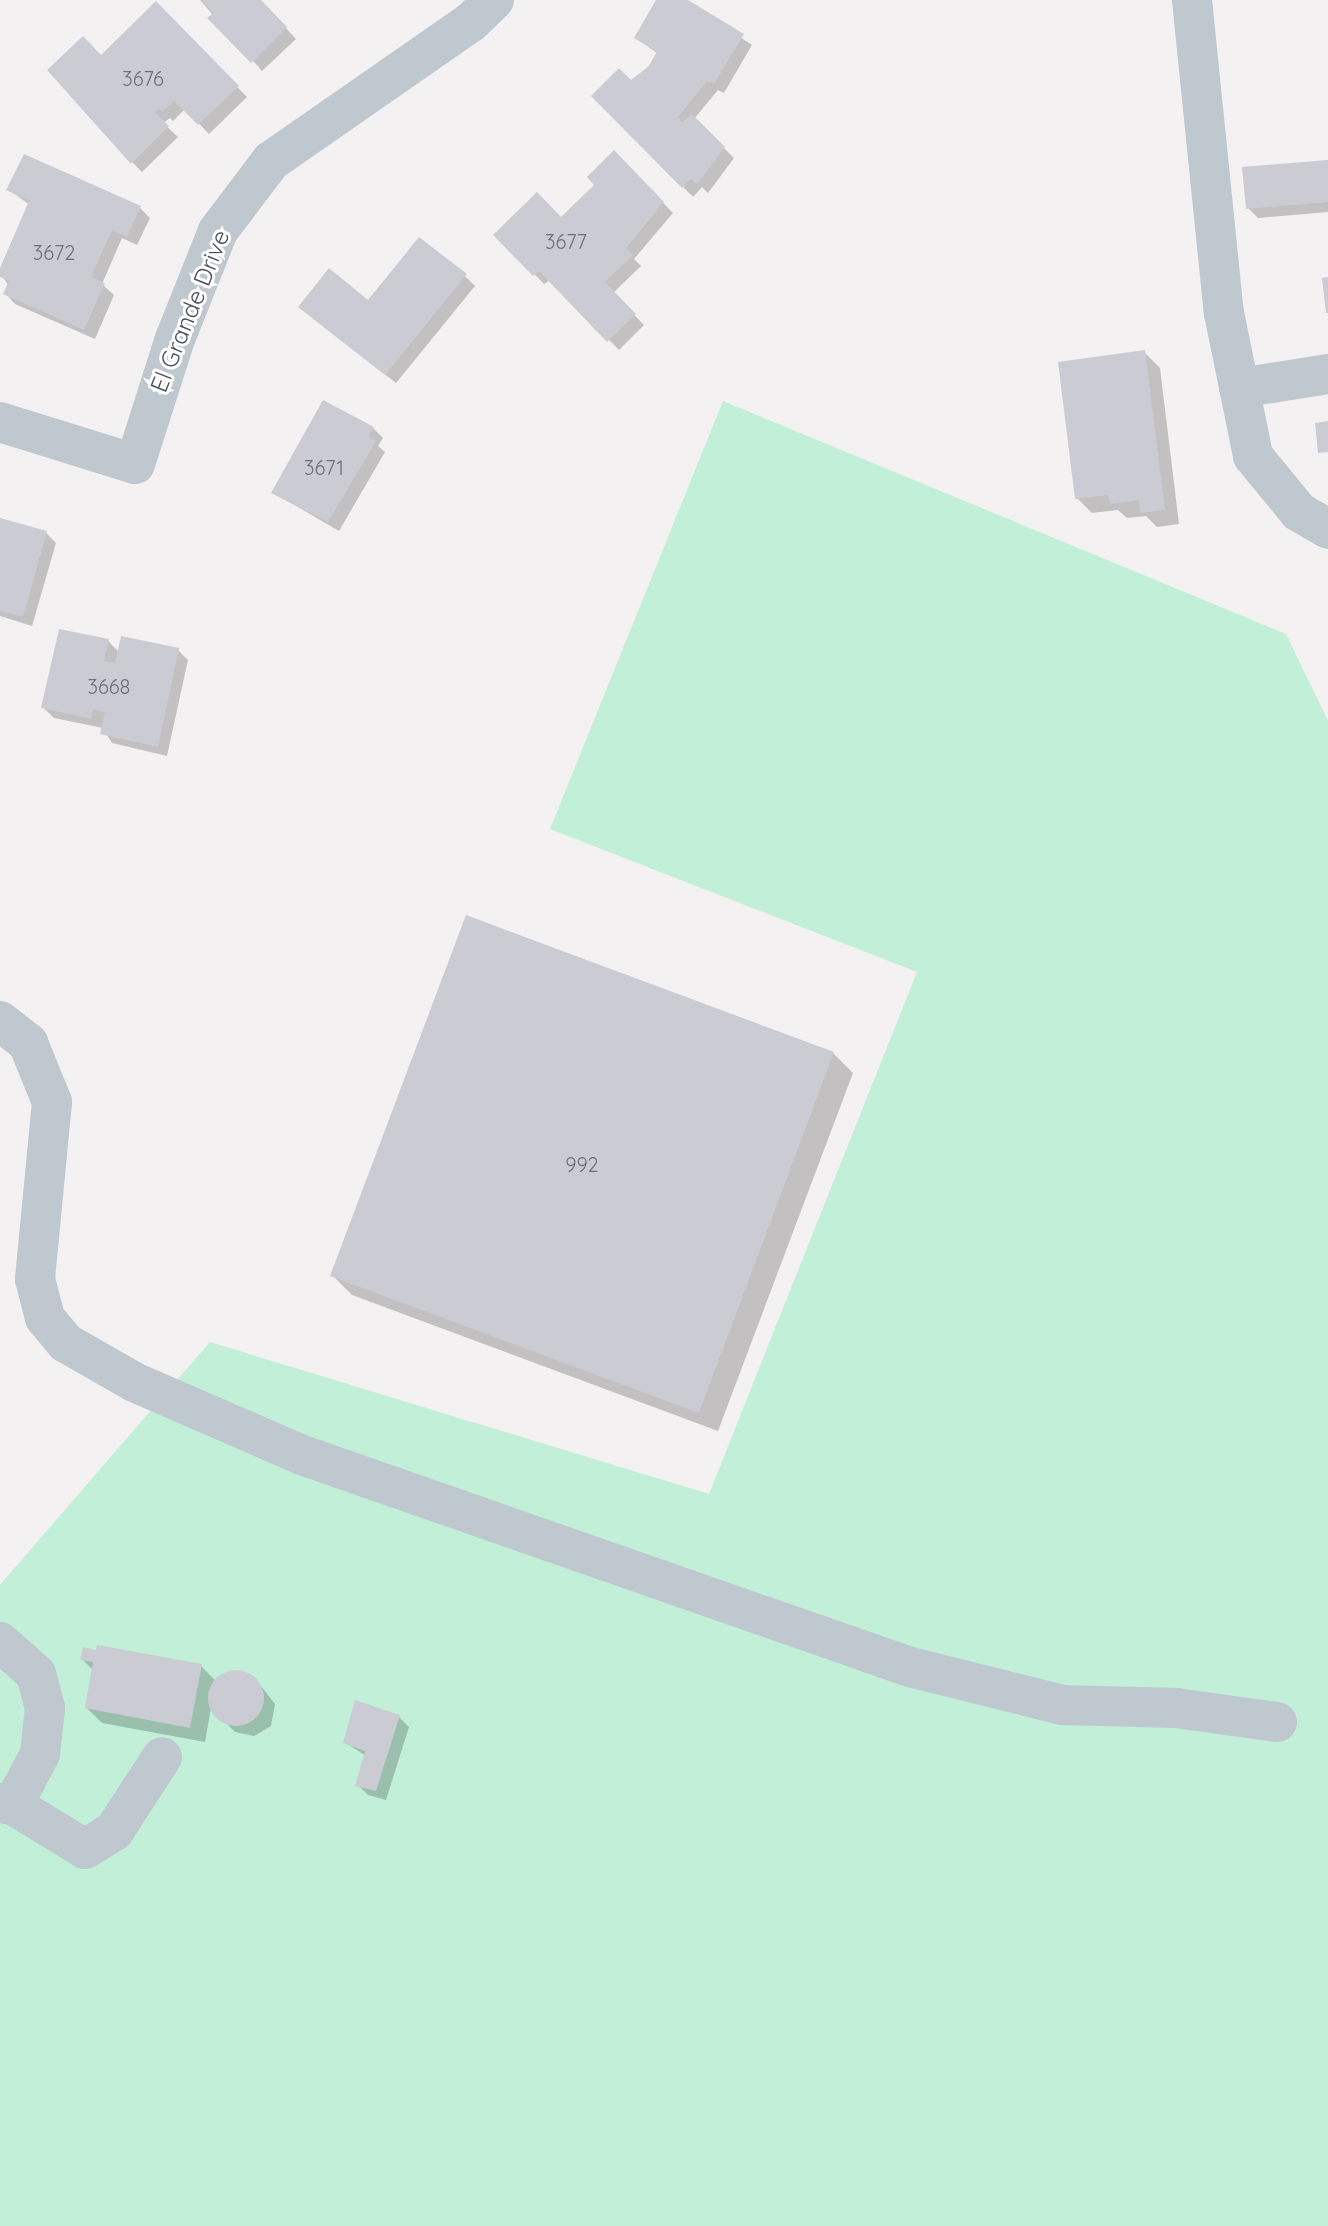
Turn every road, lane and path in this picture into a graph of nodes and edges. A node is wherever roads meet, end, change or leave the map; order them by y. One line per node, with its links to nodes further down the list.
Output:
1 (494, 0): 5 (street, El Grande Drive)
2 (1192, 0): 4 (street)
3 (1328, 374): 4 (street)
4 (1239, 388): 6 (street)
5 (0, 422)
6 (1328, 529)
7 (0, 1021): 9 (street)
8 (0, 1642): 11 (street)
9 (1277, 1722)
10 (162, 1757): 11 (street)
11 (6, 1804)

